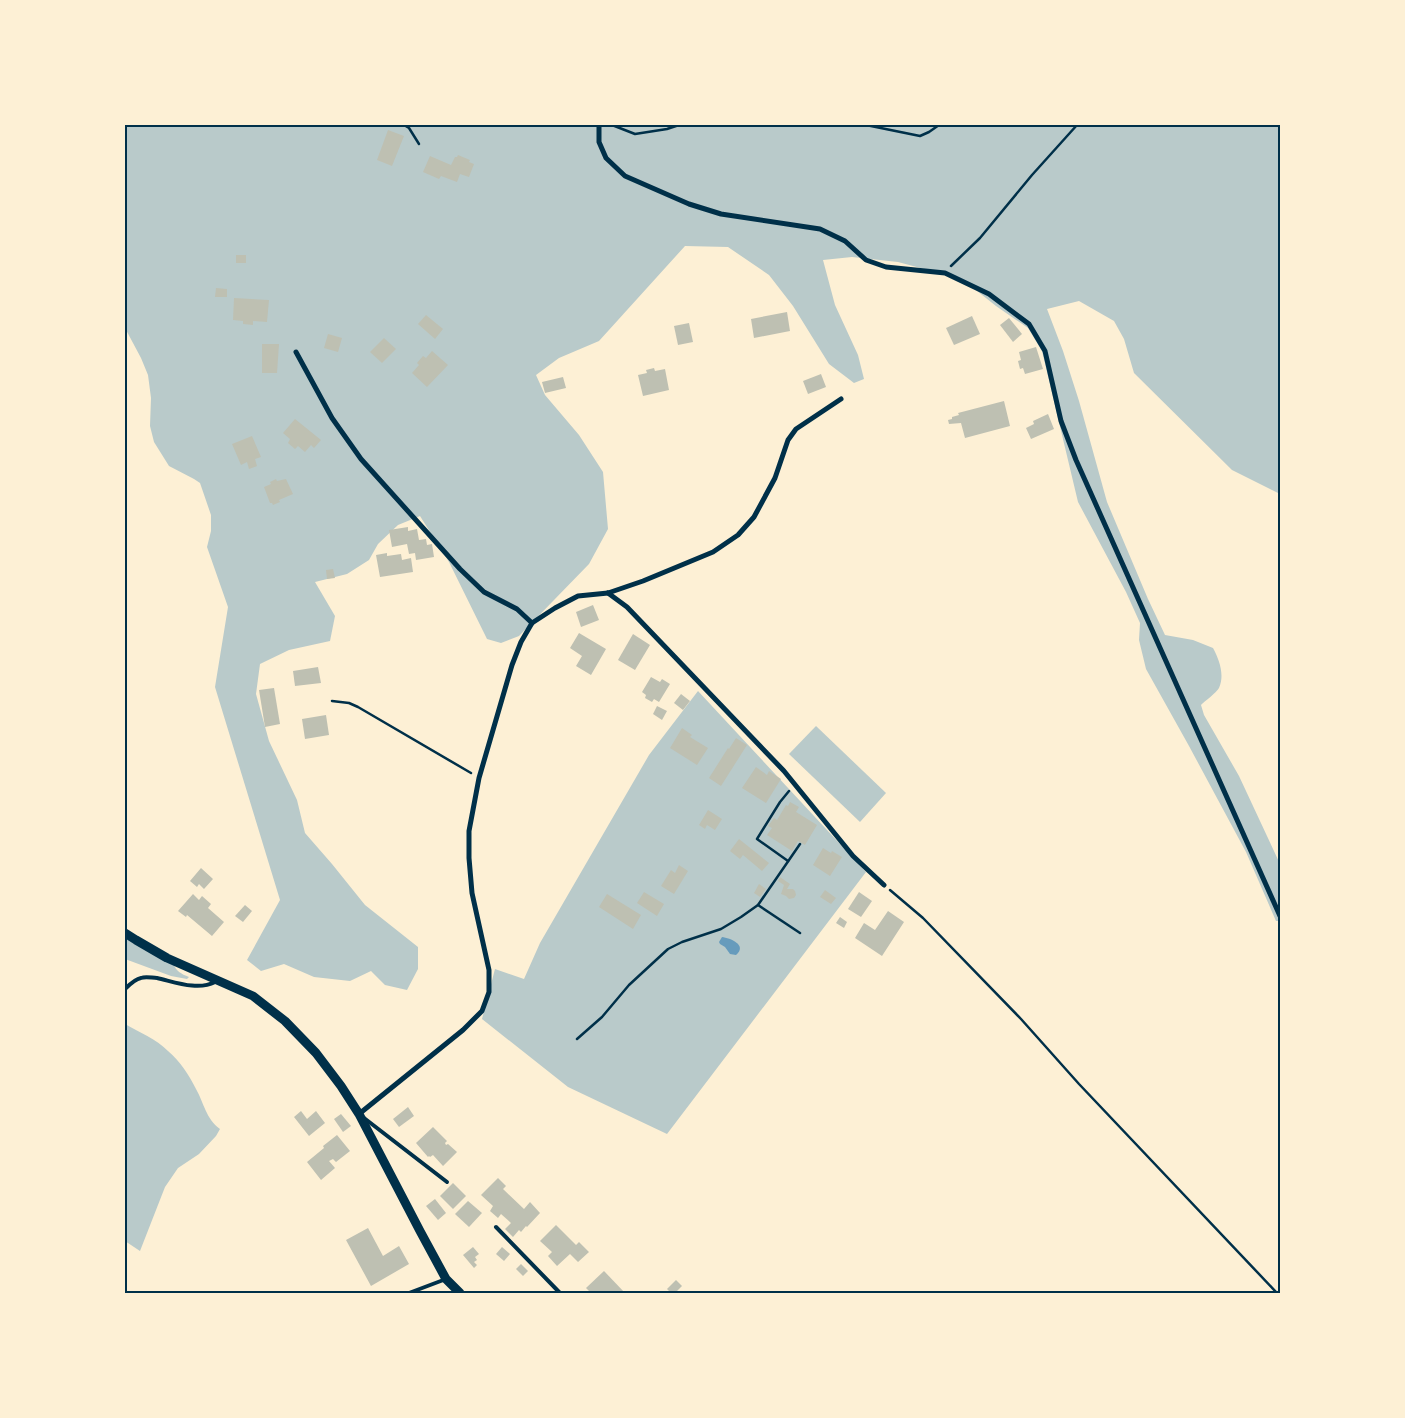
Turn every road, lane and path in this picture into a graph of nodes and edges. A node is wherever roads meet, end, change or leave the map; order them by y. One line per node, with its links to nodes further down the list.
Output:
1 (404, 125): 8 (path)
2 (598, 125): 9 (street)
3 (612, 125): 4 (path)
4 (679, 125)
5 (866, 125): 6 (path)
6 (939, 125)
7 (1077, 125): 9 (path)
8 (420, 144)
9 (945, 272): 21 (street)
10 (296, 352): 13 (street)
11 (841, 399): 12 (street)
12 (608, 593): 13 (street); 16 (street)
13 (532, 623): 15 (street)
14 (332, 701): 15 (path)
15 (479, 778): 27 (street)
16 (795, 784): 18 (path); 19 (street)
17 (800, 844): 18 (path)
18 (788, 861): 20 (path)
19 (884, 885): 34 (path)
20 (758, 905): 23 (path); 26 (path)
21 (1280, 916)
22 (125, 933): 24 (street)
23 (800, 933)
24 (217, 981): 25 (lane); 27 (street)
25 (125, 989)
26 (577, 1039)
27 (359, 1114): 28 (lane); 30 (street)
28 (447, 1182)
29 (496, 1227): 33 (lane)
30 (446, 1279): 31 (lane); 32 (street)
31 (409, 1293)
32 (460, 1293)
33 (560, 1293)
34 (1277, 1293)

